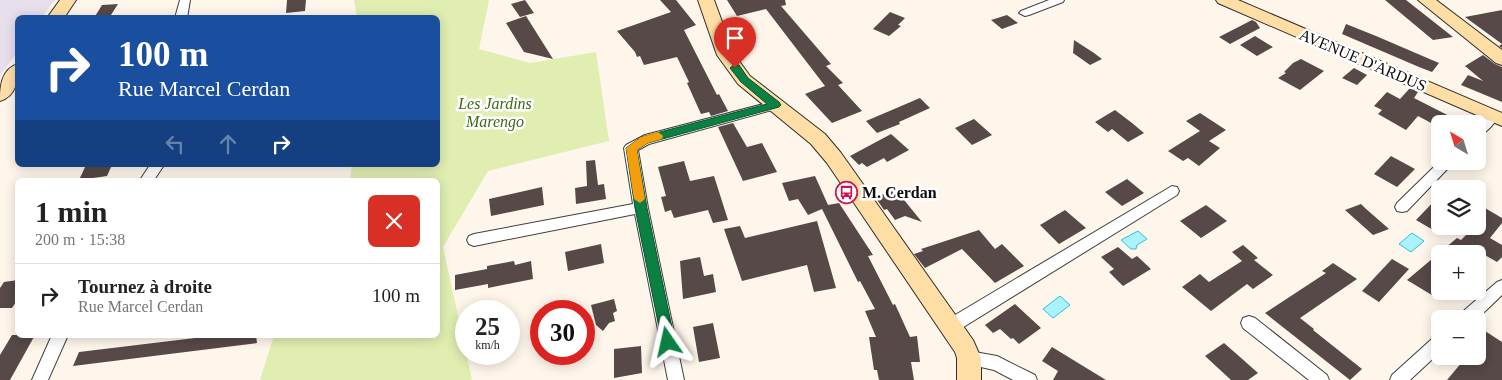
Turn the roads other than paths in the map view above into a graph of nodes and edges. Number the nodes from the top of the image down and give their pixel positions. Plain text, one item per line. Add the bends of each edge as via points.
1 (68, 0) edge
2 (185, 0) edge
3 (706, 0) edge
4 (1059, 0) edge
5 (1224, 0) edge
6 (1426, 0) edge
7 (1025, 13) dead end
8 (57, 15) edge
9 (182, 15) edge
10 (1502, 59) edge
11 (15, 74) edge
12 (0, 95) edge
13 (775, 105) junction
14 (1498, 118) edge
15 (1486, 126) edge
16 (157, 167) edge
17 (1439, 170) edge
18 (148, 178) edge
19 (1172, 191) dead end
20 (1402, 207) dead end
21 (641, 208) junction
22 (474, 240) dead end
23 (1502, 286) edge
24 (1476, 310) edge
25 (1250, 323) dead end
26 (951, 326) junction
27 (59, 338) edge
28 (1431, 350) edge
29 (969, 369) edge
30 (40, 380) edge
31 (676, 380) edge
32 (1029, 380) edge
33 (1321, 380) edge
34 (1398, 380) edge

1 - 8 street
2 - 9 street
3 - 13 street via 726,55 744,80
4 - 7 street
5 - 14 street, AVENUE D'ARDUS
6 - 10 street
11 - 12 street
13 - 21 street via 645,140 631,148
13 - 26 street via 818,139 834,158
14 - 15 street
16 - 18 street
17 - 20 street
19 - 26 street
21 - 22 street
21 - 31 street
23 - 24 street
25 - 33 street
26 - 29 street via 965,347
27 - 30 street
28 - 34 street
29 - 32 street via 997,363

